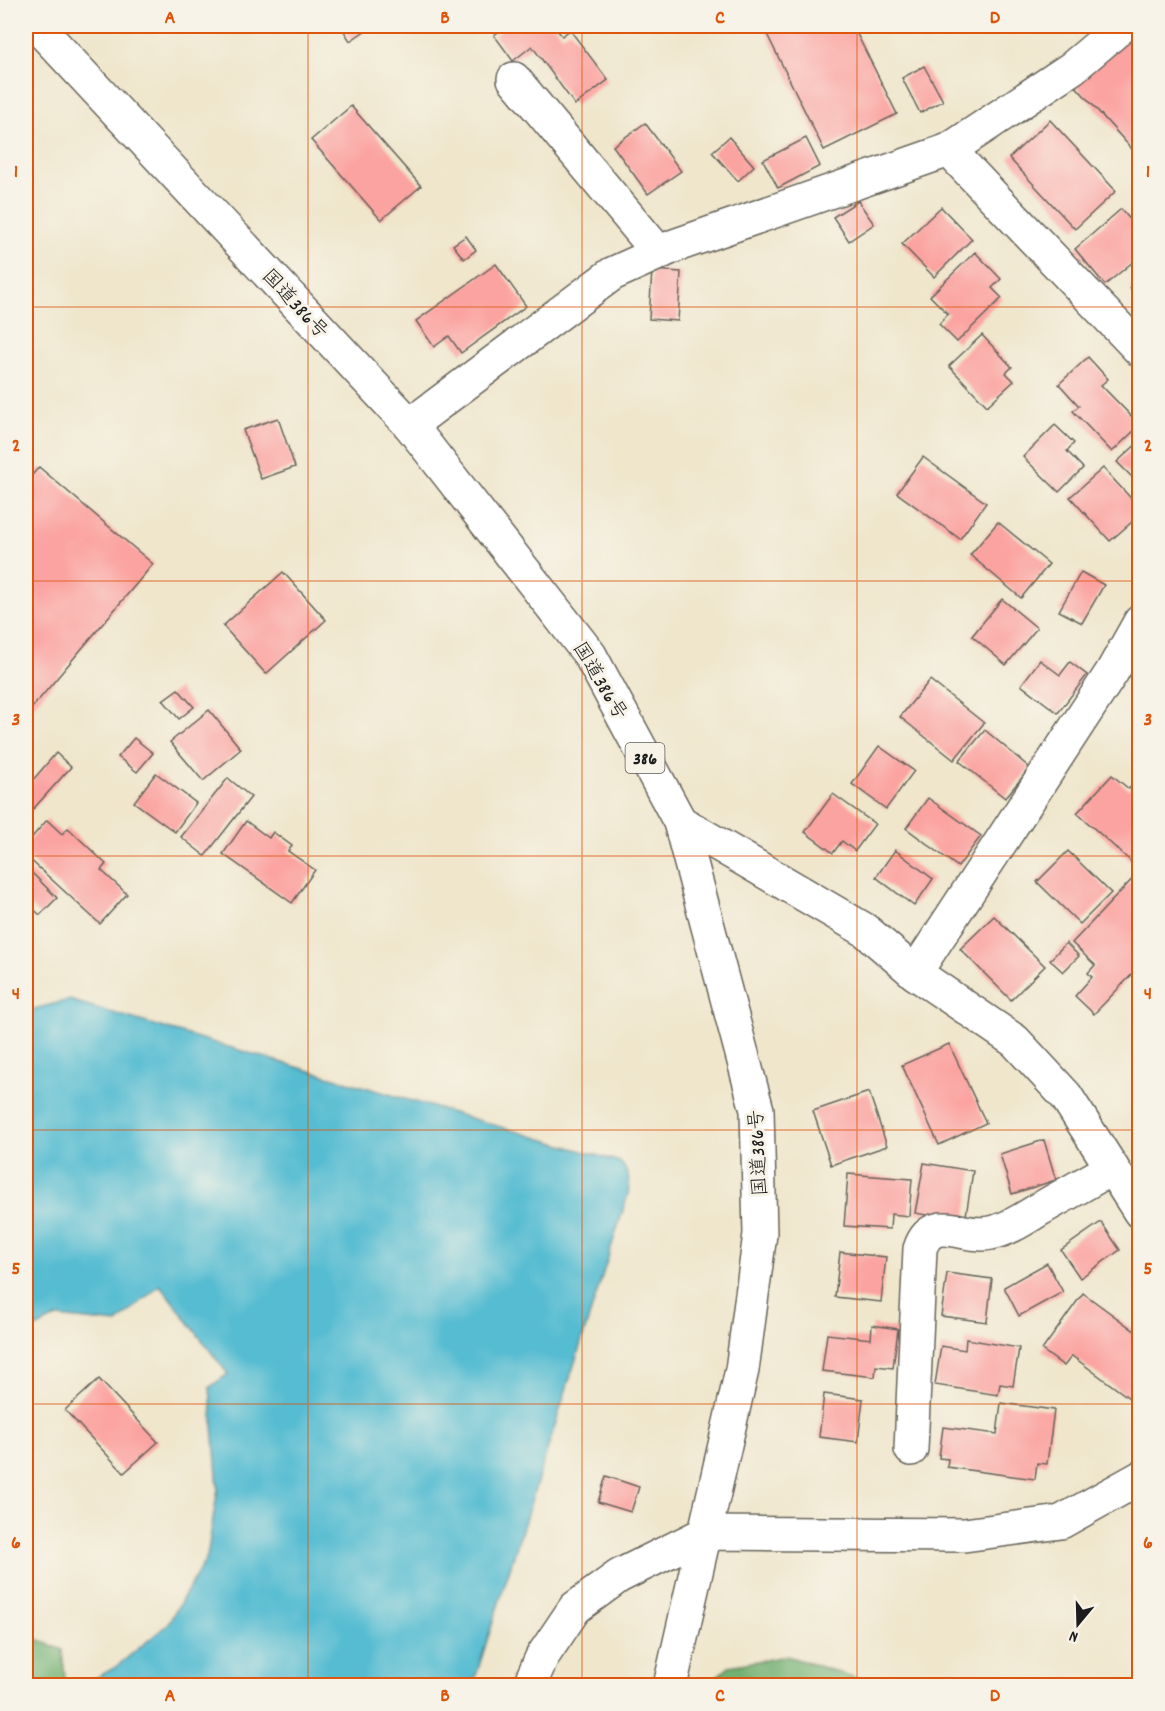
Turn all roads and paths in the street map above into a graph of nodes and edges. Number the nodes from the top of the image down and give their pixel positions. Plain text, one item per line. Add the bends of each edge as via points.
1 (37, 26) edge
2 (1122, 26) edge
3 (514, 79) dead end
4 (949, 150) junction
5 (659, 253) junction
6 (1140, 350) edge
7 (410, 425) junction
8 (1140, 622) edge
9 (680, 822) junction
10 (915, 973) junction
11 (1112, 1168) junction
12 (1140, 1212) edge
13 (911, 1449) dead end
14 (1140, 1478) edge
15 (706, 1533) junction
16 (529, 1686) edge
17 (670, 1686) edge

1 - 7 main road, 国道386号 / 386
2 - 4 main road via 1072,68
3 - 5 main road
4 - 5 main road
4 - 6 main road
5 - 7 main road via 612,274
7 - 9 main road, 国道386号 / 386 via 590,655
8 - 10 main road via 1112,672
9 - 10 main road via 865,930
9 - 15 main road, 国道386号 / 386 via 757,1110 760,1234 742,1370
10 - 11 main road via 1015,1041 1066,1096
11 - 12 main road
11 - 13 main road via 991,1233 941,1229 933,1230 922,1240
14 - 15 main road via 1061,1522 975,1533
15 - 16 main road via 619,1576 575,1608 542,1657
15 - 17 main road, 国道386号 / 386

